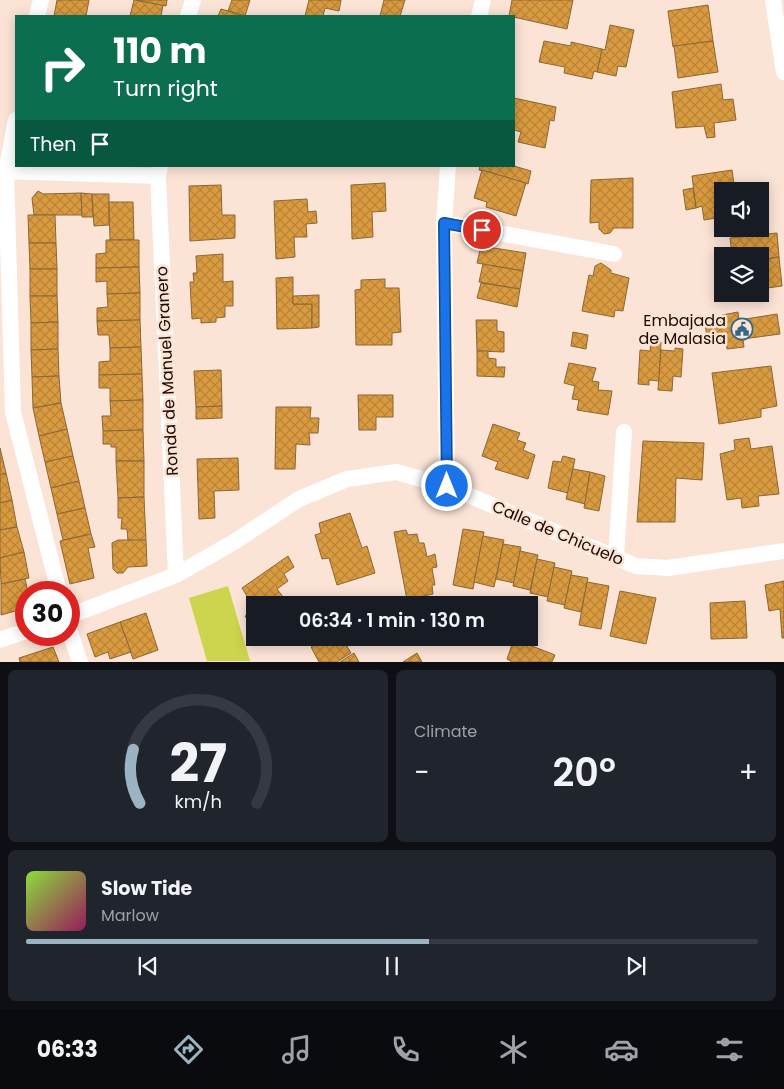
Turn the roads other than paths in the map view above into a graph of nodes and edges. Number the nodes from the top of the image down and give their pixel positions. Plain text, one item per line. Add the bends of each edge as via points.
1 (41, 0) edge
2 (194, 0) edge
3 (483, 0) edge
4 (773, 0) edge
5 (38, 15) edge
6 (188, 15) edge
7 (479, 15) edge
8 (784, 72) edge
9 (15, 124) edge
10 (448, 167) edge
11 (3, 171) edge
12 (159, 171) edge
13 (444, 223) junction
14 (614, 254) dead end
15 (7, 413) edge
16 (624, 432) dead end
17 (447, 486) junction
18 (784, 551) edge
19 (616, 557) junction
20 (176, 575) junction
21 (55, 581) edge
22 (80, 612) edge
23 (15, 635) edge
24 (0, 640) edge
25 (75, 646) edge
26 (80, 662) edge

1 - 5 street
2 - 6 street
3 - 7 street
4 - 8 street
9 - 11 street
10 - 13 street
11 - 12 street
11 - 15 street
12 - 20 street, Ronda de Manuel Granero
13 - 14 street
13 - 17 street
15 - 21 street
16 - 19 street
17 - 19 street, Calle de Chicuelo
17 - 20 street, Calle de Chicuelo via 396,472 347,479 299,499
18 - 19 street, Calle de Chicuelo via 668,568 636,566
20 - 22 street, Calle de Chicuelo
23 - 24 street
25 - 26 street

